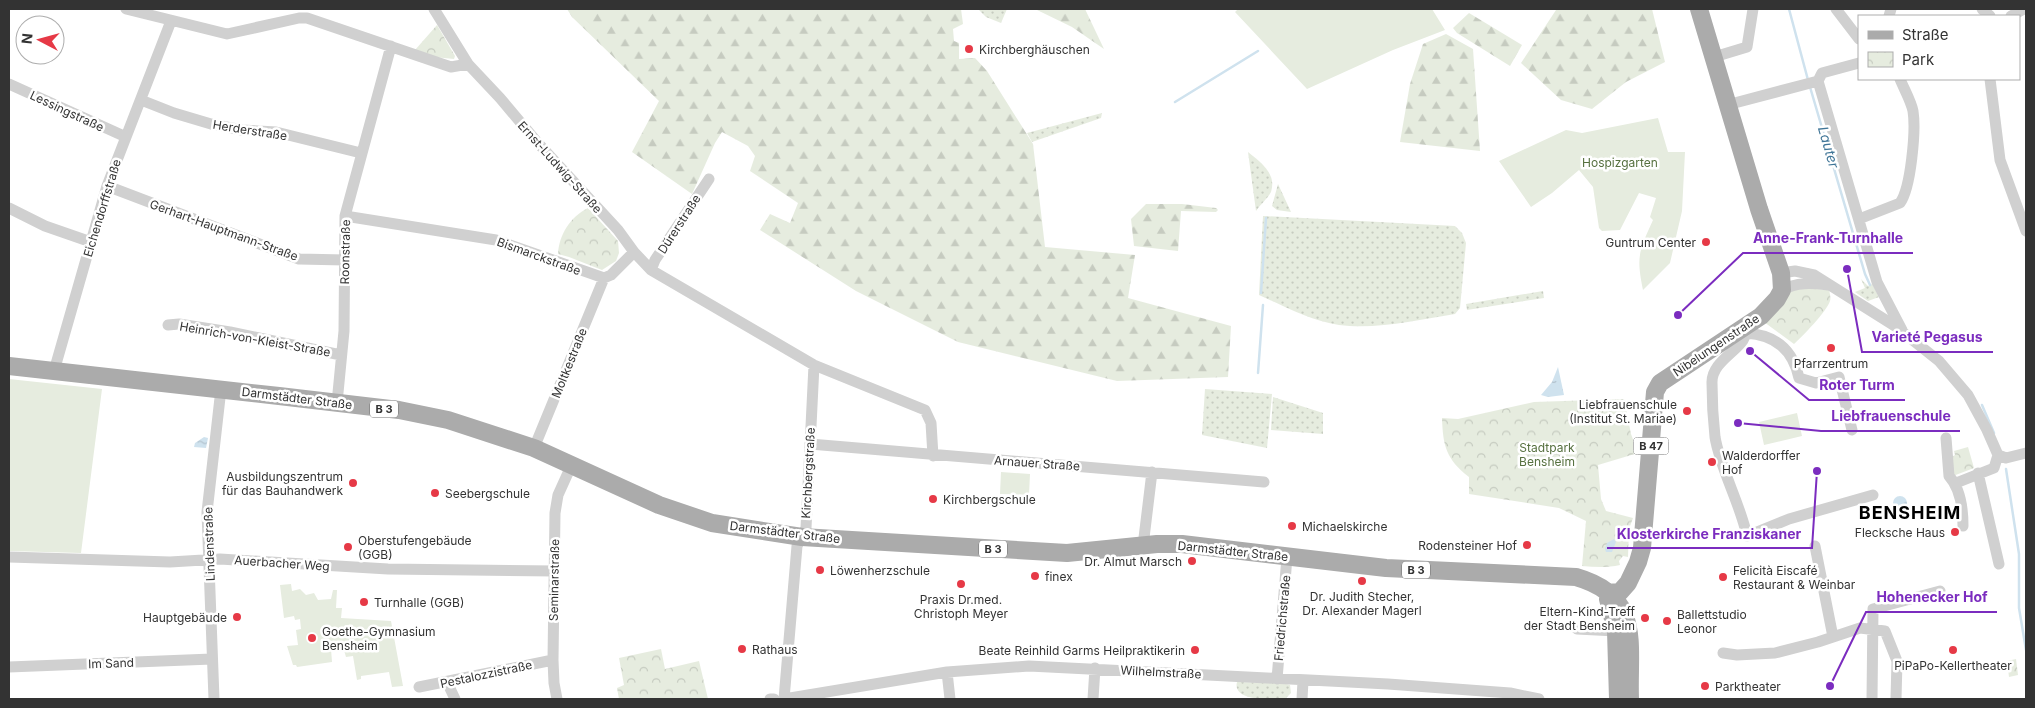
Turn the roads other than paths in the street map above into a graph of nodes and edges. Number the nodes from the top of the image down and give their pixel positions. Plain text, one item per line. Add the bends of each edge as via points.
1 (126, 9) edge
2 (434, 9) edge
3 (1699, 9) edge
4 (1753, 9) edge
5 (1836, 9) edge
6 (2024, 9) edge
7 (2013, 15) edge
8 (171, 21) junction
9 (1858, 39) edge
10 (391, 46) junction
11 (1714, 57) junction
12 (1858, 63) edge
13 (468, 64) junction
14 (1900, 80) edge
15 (1990, 80) edge
16 (1812, 83) junction
17 (9, 84) edge
18 (141, 100) junction
19 (1727, 104) junction
20 (126, 137) junction
21 (361, 153) junction
22 (709, 178) dead end
23 (107, 186) junction
24 (9, 208) edge
25 (345, 216) junction
26 (1859, 219) junction
27 (2026, 230) edge
28 (91, 242) junction
29 (634, 252) junction
30 (345, 260) junction
31 (651, 270) junction
32 (1781, 273) junction
33 (604, 278) junction
34 (1830, 285) junction
35 (1782, 290) junction
36 (168, 325) dead end
37 (1745, 330) junction
38 (1902, 331) junction
39 (341, 355) junction
40 (814, 365) junction
41 (9, 366) edge
42 (54, 371) junction
43 (221, 389) junction
44 (337, 403) junction
45 (1852, 430) dead end
46 (1946, 438) dead end
47 (810, 444) junction
48 (534, 448) junction
49 (1998, 455) junction
50 (2021, 455) edge
51 (933, 456) junction
52 (572, 464) junction
53 (1152, 472) junction
54 (1978, 473) junction
55 (1264, 482) dead end
56 (1956, 483) junction
57 (1873, 495) dead end
58 (1964, 526) dead end
59 (802, 536) junction
60 (1143, 546) junction
61 (1815, 546) dead end
62 (1287, 557) junction
63 (9, 558) edge
64 (209, 560) junction
65 (1999, 564) dead end
66 (555, 571) junction
67 (1633, 572) junction
68 (1940, 591) dead end
69 (1607, 593) junction
70 (1622, 627) junction
71 (1578, 629) dead end
72 (1873, 630) junction
73 (1833, 637) junction
74 (1723, 653) dead end
75 (212, 659) junction
76 (553, 660) junction
77 (9, 667) edge
78 (1095, 668) junction
79 (947, 672) junction
80 (1277, 679) junction
81 (1303, 681) junction
82 (447, 682) junction
83 (419, 687) dead end
84 (214, 699) edge
85 (455, 699) edge
86 (557, 699) edge
87 (770, 699) edge
88 (774, 699) edge
89 (784, 699) edge
90 (950, 699) edge
91 (1093, 699) edge
92 (1302, 699) edge
93 (1539, 699) edge
94 (1618, 699) edge
95 (1630, 699) edge
96 (1872, 699) edge
97 (1896, 699) edge

1 - 8 street
2 - 13 street, Ernst-Ludwig-Straße
3 - 11 main road
4 - 11 street via 1747,47
5 - 9 street
6 - 7 street
8 - 10 street via 226,34 307,18
8 - 18 street, Eichendorffstraße
10 - 13 street via 451,67
10 - 21 street, Roonstraße
11 - 19 main road
12 - 16 street via 1822,73
13 - 29 street, Ernst-Ludwig-Straße via 618,230
14 - 26 street via 1913,113 1912,163 1904,194 1900,203
15 - 27 street via 2003,170
16 - 19 street
16 - 26 street
17 - 20 street, Lessingstraße
18 - 20 street, Eichendorffstraße
18 - 21 street, Herderstraße via 211,124 276,132
19 - 32 main road
20 - 23 street, Eichendorffstraße
21 - 25 street, Roonstraße
22 - 31 street, Dürerstraße
23 - 28 street, Eichendorffstraße
23 - 30 street, Gerhart-Hauptmann-Straße via 300,259
24 - 28 street via 45,226
25 - 30 street, Roonstraße
25 - 33 street, Bismarckstraße via 496,240
26 - 38 street via 1878,282
28 - 42 street, Eichendorffstraße
29 - 31 street, Ernst-Ludwig-Straße
29 - 33 street
30 - 39 street, Roonstraße
31 - 40 street, Ernst-Ludwig-Straße
32 - 34 street via 1795,270 1814,275
32 - 35 main road
33 - 48 street, Moltkestraße
34 - 35 street via 1805,283
34 - 38 street
35 - 37 main road, Nibelungenstraße / B 47
36 - 39 street, Heinrich-von-Kleist-Straße via 230,332
37 - 45 street via 1786,348 1796,363 1799,378 1816,383 1839,377
37 - 57 street via 1741,343 1716,367 1712,384 1715,438 1747,536 1789,519
37 - 67 main road, Nibelungenstraße / B 47 via 1676,371 1660,383 1655,392 1643,540
38 - 49 street via 1958,381
39 - 44 street, Roonstraße
40 - 47 street, Kirchbergstraße
40 - 51 street, Ernst-Ludwig-Straße via 925,410 931,423
41 - 42 main road, Darmstädter Straße / B 3
42 - 43 main road, Darmstädter Straße / B 3
43 - 44 main road, Darmstädter Straße / B 3
43 - 64 street, Lindenstraße via 207,512
44 - 48 main road, Darmstädter Straße / B 3 via 448,420
46 - 56 street via 1949,476
47 - 51 street, Arnauer Straße
47 - 59 street, Kirchbergstraße via 806,528
48 - 52 main road, Darmstädter Straße / B 3
49 - 50 street via 2006,458
49 - 54 street via 1994,468
51 - 53 street, Arnauer Straße
52 - 59 main road, Darmstädter Straße / B 3 via 659,505 712,523
52 - 66 street, Seminarstraße via 556,504
53 - 55 street, Arnauer Straße
53 - 60 street
54 - 56 street
54 - 65 street
56 - 58 street
59 - 60 main road, Darmstädter Straße / B 3 via 1067,552
59 - 89 street, Kirchbergstraße via 797,546
60 - 62 main road, Darmstädter Straße / B 3 via 1182,544
61 - 73 street
62 - 69 main road, Darmstädter Straße / B 3 via 1386,568 1576,577
62 - 80 street, Friedrichstraße
63 - 64 street, Auerbacher Weg
64 - 66 street, Auerbacher Weg via 388,569
64 - 75 street, Lindenstraße
66 - 76 street, Seminarstraße
67 - 69 main road
67 - 70 main road, B 47
68 - 72 street via 1872,608
69 - 70 main road, B 3 via 1618,601
70 - 71 street
70 - 94 main road, B 3
70 - 95 main road, B 3
72 - 73 street via 1860,628
72 - 96 street
72 - 97 street via 1885,631 1897,661
73 - 74 street via 1775,653
75 - 77 street, Im Sand
75 - 84 street, Lindenstraße
76 - 82 street, Pestalozzistraße
76 - 86 street, Seminarstraße
78 - 79 street, Wilhelmstraße via 1029,666
78 - 80 street, Wilhelmstraße
78 - 91 street
79 - 89 street, Wilhelmstraße
79 - 90 street
80 - 81 street, Wilhelmstraße
81 - 92 street
81 - 93 street, Wilhelmstraße via 1510,693
82 - 83 street, Pestalozzistraße
82 - 85 street
87 - 88 street

